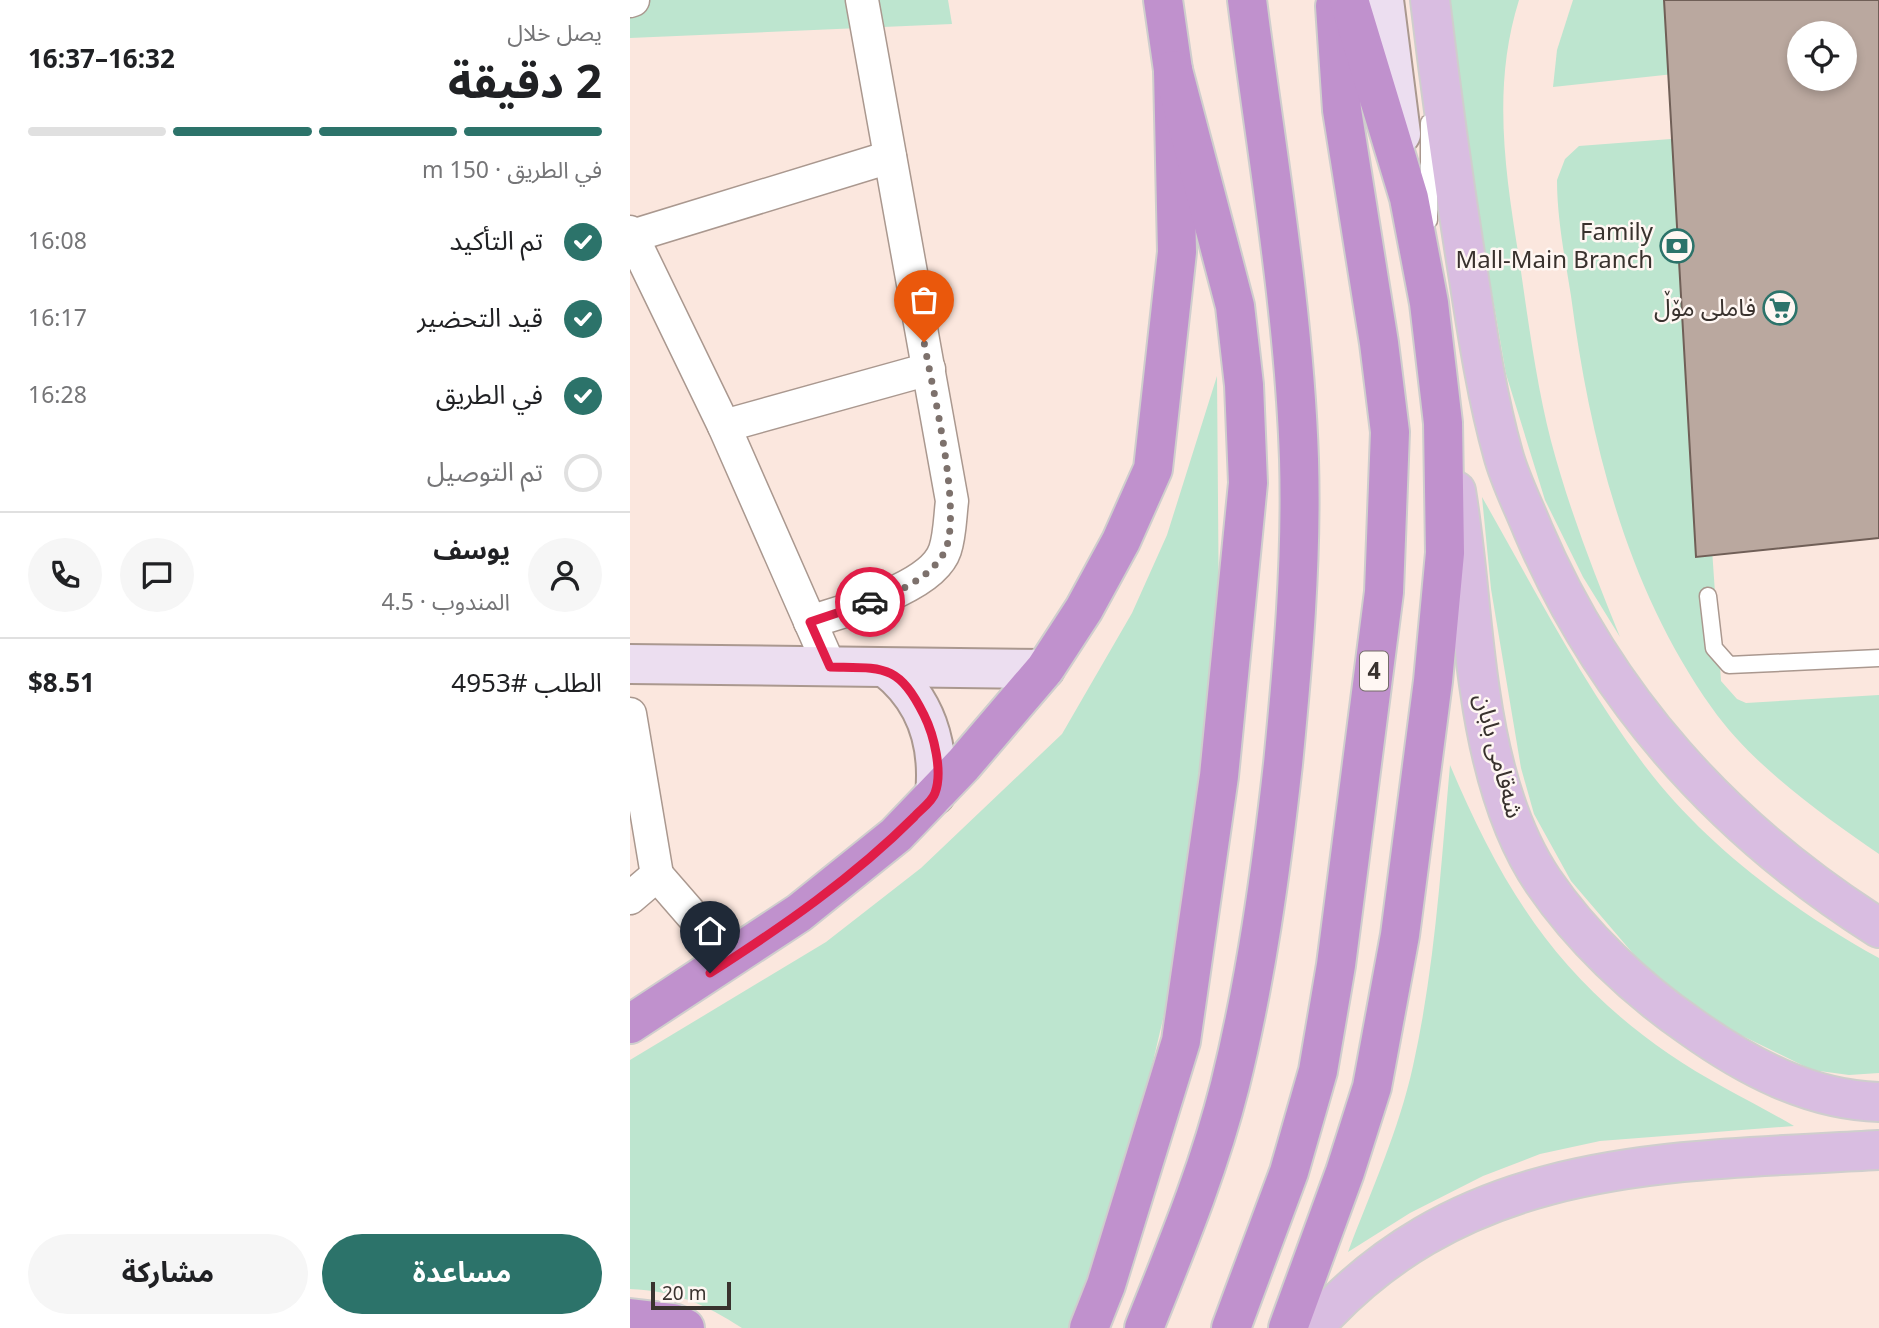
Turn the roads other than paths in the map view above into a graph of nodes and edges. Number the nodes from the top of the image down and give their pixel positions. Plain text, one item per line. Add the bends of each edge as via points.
1 (862, 0) edge
2 (1163, 0) edge
3 (1247, 0) edge
4 (1334, 0) edge
5 (1349, 0) edge
6 (1384, 0) edge
7 (1429, 0) edge
8 (1173, 70) junction
9 (890, 156) junction
10 (1409, 198) junction
11 (631, 234) edge
12 (1429, 303) junction
13 (929, 369) junction
14 (1443, 423) junction
15 (724, 426) junction
16 (1708, 596) dead end
17 (810, 622) junction
18 (1879, 658) edge
19 (630, 664) edge
20 (830, 667) junction
21 (886, 668) junction
22 (1045, 669) junction
23 (630, 713) edge
24 (935, 795) junction
25 (657, 875) junction
26 (630, 898) edge
27 (1879, 928) edge
28 (730, 960) junction
29 (630, 1024) edge
30 (1879, 1102) edge
31 (1879, 1150) edge
32 (630, 1318) edge
33 (685, 1328) edge
34 (1089, 1328) edge
35 (1144, 1328) edge
36 (1231, 1328) edge
37 (1288, 1328) edge
38 (1313, 1328) edge

1 - 9 street
2 - 8 highway
3 - 35 highway via 1288,325 1299,457 1299,563 1290,698 1273,852 1230,1085 1198,1194
4 - 36 highway, 4 via 1342,110 1390,432 1384,592 1318,1071 1289,1172
5 - 10 highway
6 - 10 street
7 - 12 lane
7 - 27 main road via 1480,350 1503,455 1560,588 1605,666 1679,763 1763,845
8 - 22 highway via 1177,252 1153,469 1115,552
8 - 34 highway via 1235,306 1248,482 1221,764 1181,1041 1107,1285
9 - 11 street
9 - 13 street
10 - 12 highway
11 - 15 street
12 - 14 highway
13 - 15 street
13 - 17 street via 952,501 944,552 922,576 896,593
14 - 30 main road, شەقامی بابان via 1462,530 1483,705 1500,782 1518,832 1543,880 1621,969 1670,1013 1721,1048 1805,1088
14 - 37 highway via 1445,553 1400,935 1372,1087
15 - 17 street
16 - 18 lane via 1714,648 1729,665
17 - 20 street
19 - 20 street
20 - 21 street
21 - 22 street
21 - 24 street via 901,680 926,718 936,756
22 - 24 highway
23 - 25 street
24 - 28 highway via 896,835 810,905
25 - 26 street
25 - 28 street
28 - 29 highway
31 - 38 main road via 1687,1160 1592,1173 1521,1190 1421,1237 1377,1266
32 - 33 highway

